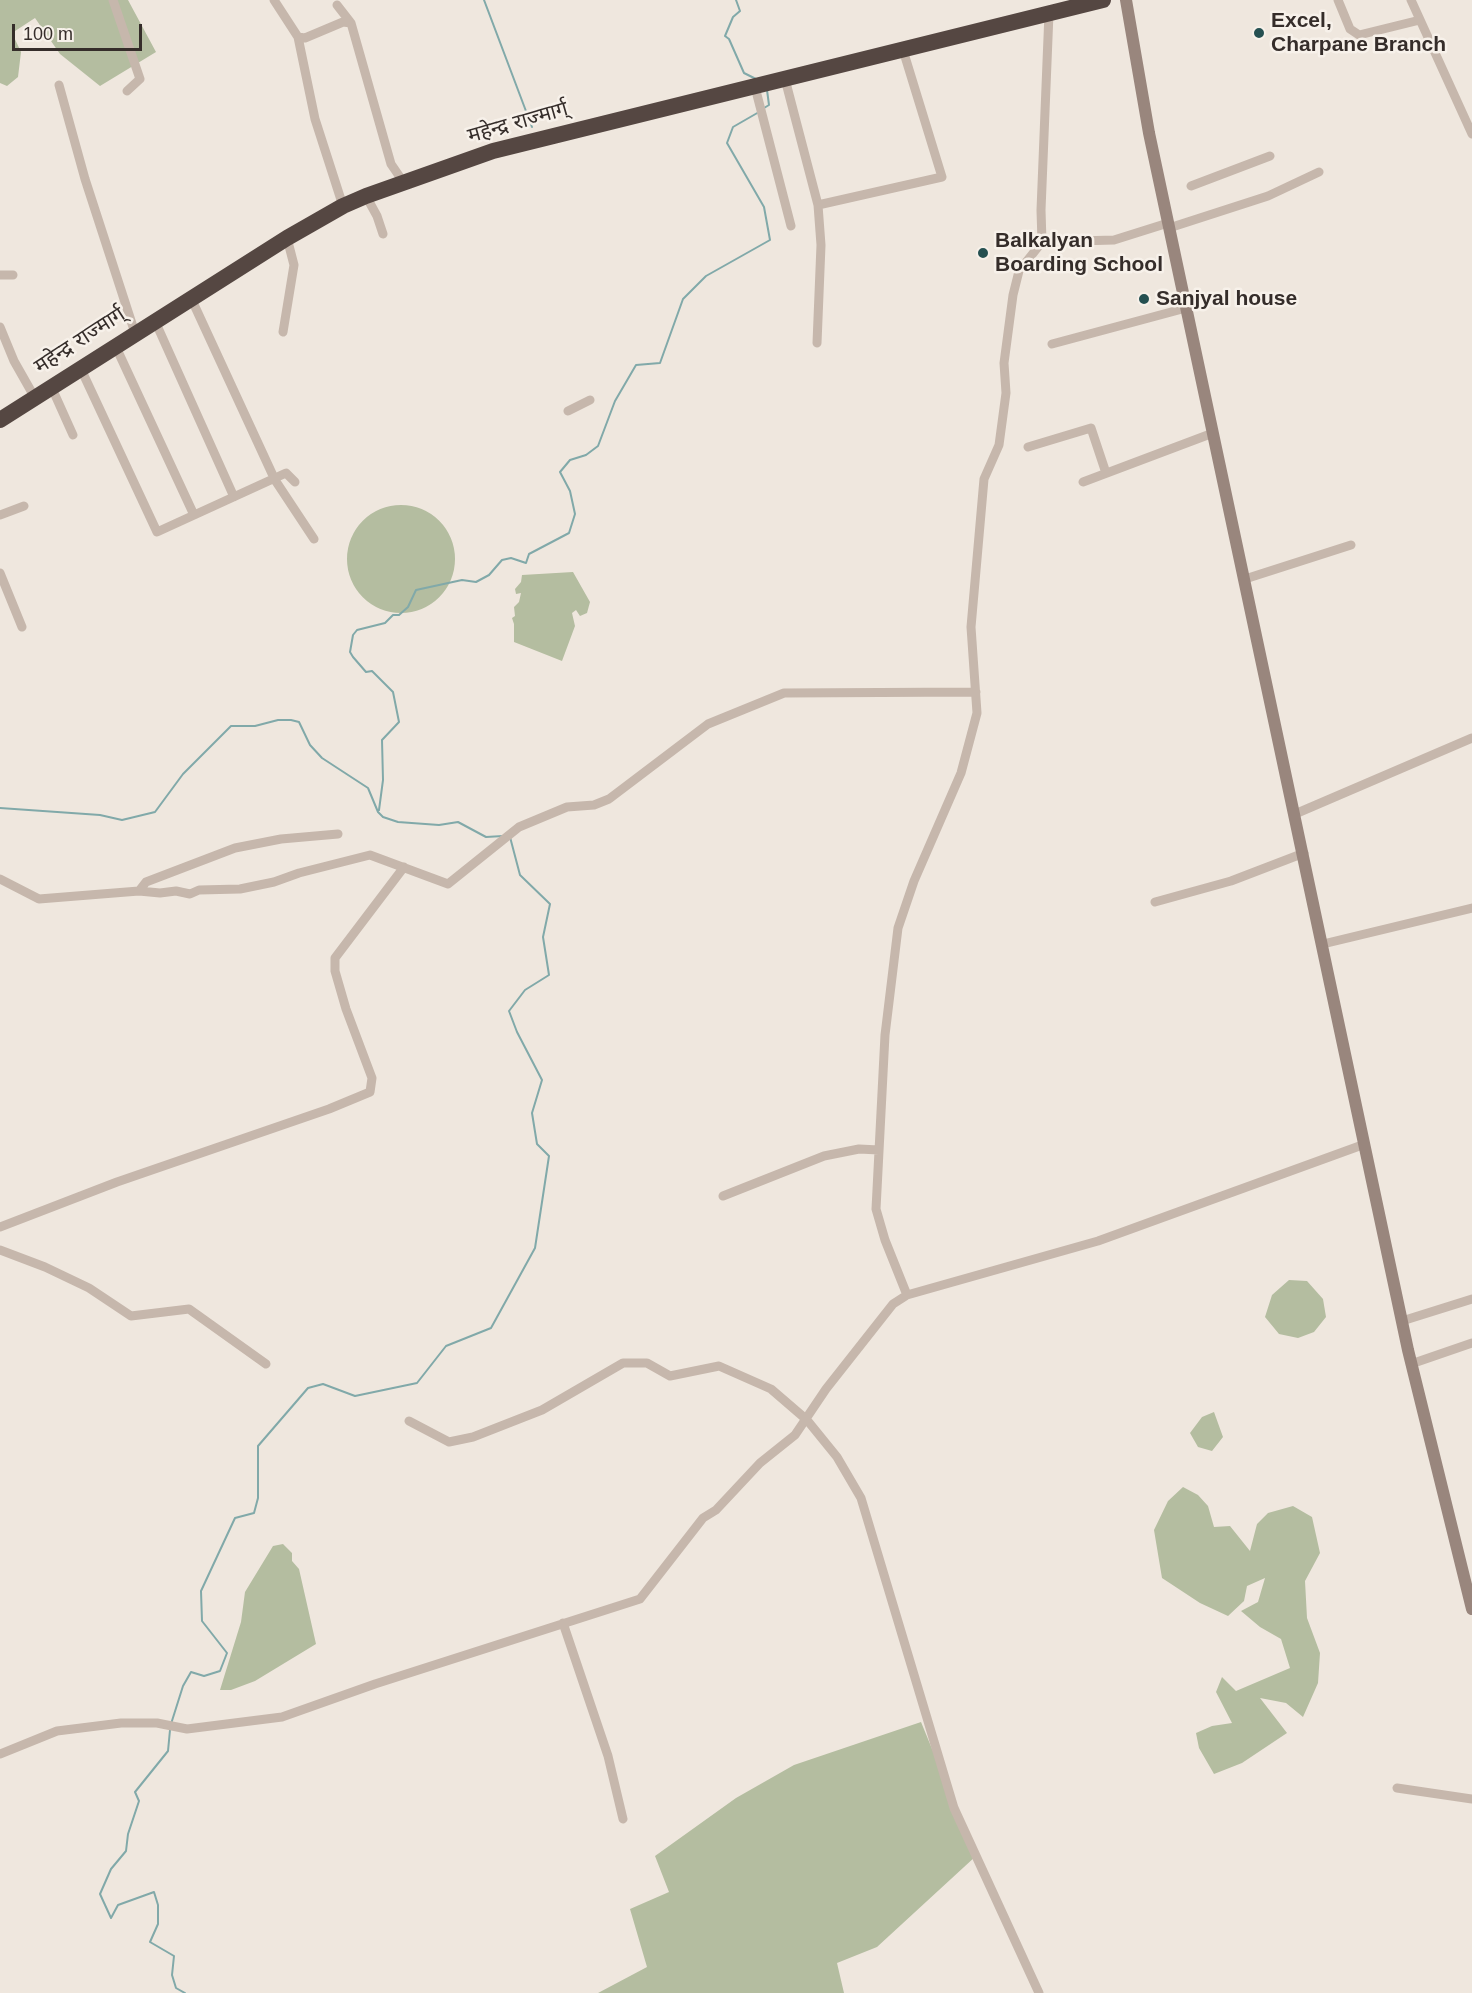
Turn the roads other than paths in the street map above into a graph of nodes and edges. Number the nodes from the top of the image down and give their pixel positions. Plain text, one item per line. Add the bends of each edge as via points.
1 (113, 0) edge
2 (274, 0) edge
3 (1103, 0) edge
4 (1126, 0) edge
5 (1338, 0) edge
6 (1411, 0) edge
7 (337, 5) dead end
8 (1049, 13) junction
9 (1420, 20) junction
10 (351, 23) junction
11 (298, 37) junction
12 (903, 50) junction
13 (785, 79) junction
14 (59, 85) dead end
15 (755, 87) junction
16 (127, 91) dead end
17 (1472, 134) edge
18 (1270, 156) dead end
19 (1319, 172) dead end
20 (404, 183) junction
21 (1191, 186) dead end
22 (366, 196) junction
23 (343, 206) junction
24 (818, 206) junction
25 (791, 226) dead end
26 (1168, 226) junction
27 (383, 234) dead end
28 (287, 238) junction
29 (1042, 242) junction
30 (0, 275) edge
31 (13, 275) dead end
32 (191, 298) junction
33 (1186, 308) junction
34 (155, 321) junction
35 (0, 327) edge
36 (283, 332) dead end
37 (135, 333) junction
38 (817, 344) dead end
39 (1052, 344) dead end
40 (115, 345) junction
41 (80, 367) junction
42 (51, 386) junction
43 (35, 398) junction
44 (590, 400) dead end
45 (568, 411) dead end
46 (0, 420) edge
47 (1213, 433) junction
48 (73, 435) dead end
49 (1028, 447) dead end
50 (1106, 473) junction
51 (275, 480) junction
52 (296, 482) dead end
53 (1083, 482) dead end
54 (234, 497) junction
55 (24, 506) dead end
56 (0, 515) edge
57 (194, 515) junction
58 (314, 539) dead end
59 (1351, 545) dead end
60 (0, 573) edge
61 (1245, 579) junction
62 (22, 627) dead end
63 (976, 692) junction
64 (1472, 738) edge
65 (1295, 814) junction
66 (338, 834) dead end
67 (1304, 853) junction
68 (404, 867) junction
69 (0, 879) edge
70 (139, 891) junction
71 (1155, 902) dead end
72 (1472, 908) edge
73 (1323, 944) junction
74 (1365, 1144) junction
75 (879, 1150) junction
76 (723, 1196) dead end
77 (0, 1227) edge
78 (0, 1250) edge
79 (907, 1295) junction
80 (1472, 1299) edge
81 (1402, 1321) junction
82 (1472, 1343) edge
83 (266, 1364) dead end
84 (1411, 1364) junction
85 (807, 1420) junction
86 (409, 1421) dead end
87 (1472, 1609) edge
88 (563, 1623) junction
89 (0, 1754) edge
90 (1397, 1788) dead end
91 (1472, 1799) edge
92 (623, 1819) dead end
93 (1039, 1993) edge

1 - 16 street via 140,79
2 - 11 street
3 - 8 highway, महेन्द्र राज्मार्ग्
4 - 26 street
5 - 9 street via 1350,29 1359,35
6 - 9 street
7 - 10 street
8 - 12 highway, महेन्द्र राज्मार्ग्
8 - 29 street
9 - 17 street
10 - 11 street via 343,22 305,38
10 - 20 street via 392,164
11 - 23 street via 315,119
12 - 13 highway, महेन्द्र राज्मार्ग्
12 - 24 street via 942,177
13 - 15 highway, महेन्द्र राज्मार्ग्
13 - 24 street
14 - 37 street
15 - 20 highway, महेन्द्र राज्मार्ग् via 493,151
15 - 25 street
18 - 21 street
19 - 26 street via 1268,196
20 - 22 highway, महेन्द्र राज्मार्ग्
22 - 23 highway, महेन्द्र राज्मार्ग्
22 - 27 street
23 - 28 highway, महेन्द्र राज्मार्ग्
24 - 38 street via 821,245
26 - 29 street via 1114,240
26 - 33 street
28 - 32 highway, महेन्द्र राज्मार्ग्
28 - 36 street via 294,265
29 - 63 street via 1019,271 1013,295 999,445 984,479 971,627
30 - 31 street
32 - 34 highway, महेन्द्र राज्मार्ग्
32 - 51 street
33 - 39 street
33 - 47 street
34 - 37 highway, महेन्द्र राज्मार्ग्
34 - 54 street
35 - 43 street
37 - 40 highway, महेन्द्र राज्मार्ग्
40 - 41 highway, महेन्द्र राज्मार्ग्
40 - 57 street
41 - 42 highway, महेन्द्र राज्मार्ग्
41 - 57 street via 157,532
42 - 43 highway, महेन्द्र राज्मार्ग्
42 - 48 street
43 - 46 highway, महेन्द्र राज्मार्ग्
44 - 45 street
47 - 50 street
47 - 61 street
49 - 50 street via 1091,428
50 - 53 street
51 - 52 street via 286,473
51 - 54 street
51 - 58 street
54 - 57 street
55 - 56 street
59 - 61 street
60 - 62 street
61 - 65 street
63 - 68 street via 784,693 708,724 609,799 594,805 567,807 519,827 448,885
63 - 75 street via 977,713 961,774 898,928 885,1035
64 - 65 street
65 - 67 street
66 - 70 street via 235,848 146,882
67 - 71 street via 1231,881
67 - 73 street
68 - 70 street via 370,855 240,889 199,890 190,894
68 - 77 street via 335,958 346,1009 372,1078 370,1092
69 - 70 street via 39,899
72 - 73 street
73 - 74 street
74 - 79 street via 1098,1241
74 - 81 street
75 - 76 street via 859,1149 824,1156
75 - 79 street via 876,1209
78 - 83 street via 89,1288 130,1316 189,1309
79 - 85 street via 894,1304 826,1389
80 - 81 street
81 - 84 street
82 - 84 street
84 - 87 street
85 - 86 street via 771,1389 719,1366 670,1376 647,1363 623,1363 542,1410 473,1437 449,1442
85 - 88 street via 716,1510 703,1518 640,1599
85 - 93 street via 837,1457 861,1498 954,1808
88 - 89 street via 282,1717 187,1729 157,1723 121,1723 57,1731
88 - 92 street via 608,1756
90 - 91 street

